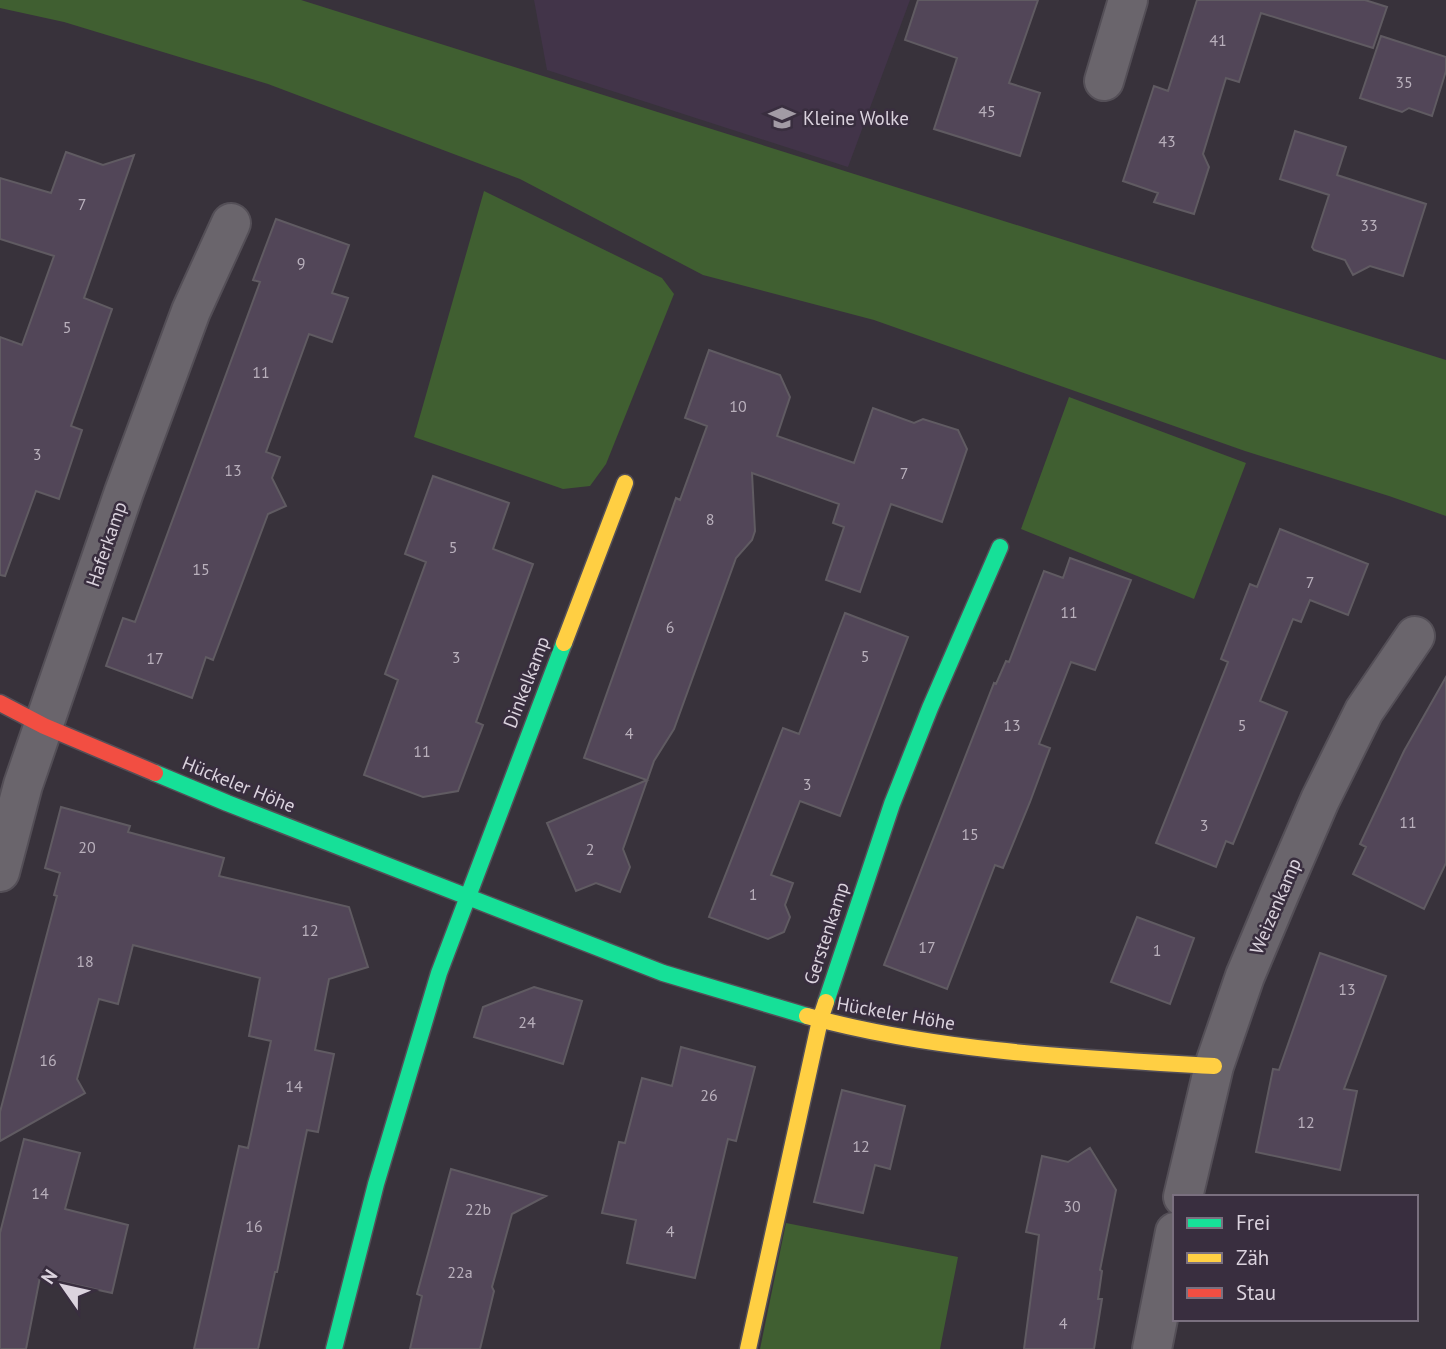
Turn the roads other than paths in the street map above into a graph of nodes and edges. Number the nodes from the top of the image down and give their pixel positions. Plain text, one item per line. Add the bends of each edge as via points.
1 (1128, 0) edge
2 (1104, 81) dead end
3 (231, 223) dead end
4 (625, 483) dead end
5 (1000, 547) dead end
6 (1415, 636) dead end
7 (0, 702) edge
8 (44, 726) junction
9 (0, 872) edge
10 (466, 897) junction
11 (820, 1020) junction
12 (1214, 1066) junction
13 (1183, 1195) edge
14 (1173, 1242) edge
15 (334, 1349) edge
16 (748, 1349) edge
17 (1152, 1349) edge

1 - 2 street
3 - 8 street, Haferkamp via 156,401
4 - 10 street, Dinkelkamp
5 - 11 street, Gerstenkamp via 892,804
6 - 12 street, Weizenkamp via 1364,711 1320,800 1245,976
7 - 8 street, Hückeler Höhe
8 - 9 street, Haferkamp
8 - 10 street, Hückeler Höhe
10 - 11 street, Hückeler Höhe via 663,973
10 - 15 street via 376,1184
11 - 12 street, Hückeler Höhe via 996,1050
11 - 16 street, Gerstenkamp
12 - 13 street, Weizenkamp
14 - 17 street

